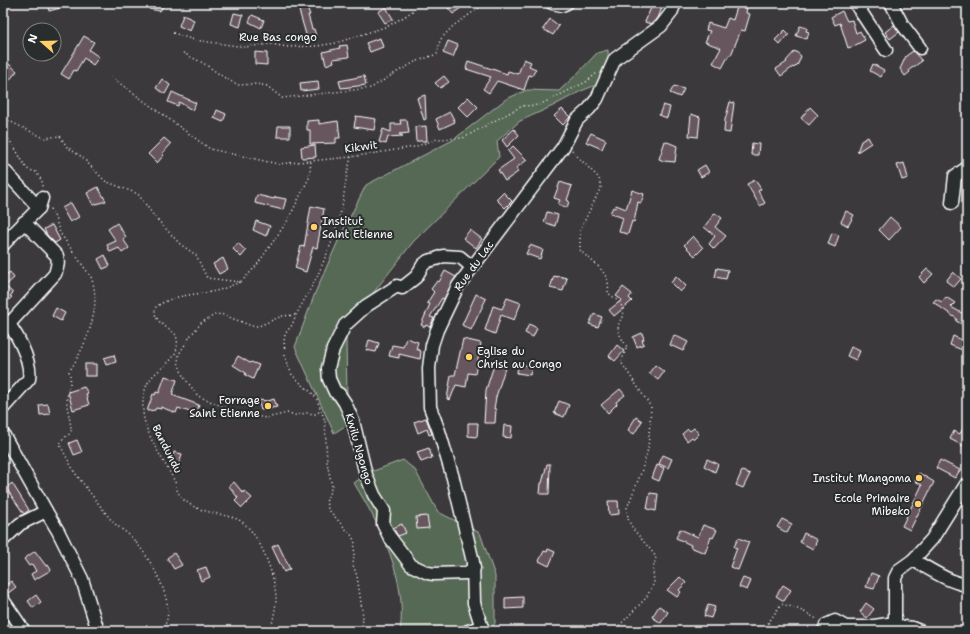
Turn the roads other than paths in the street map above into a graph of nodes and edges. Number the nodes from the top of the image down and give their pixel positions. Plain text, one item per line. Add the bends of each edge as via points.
1 (552, 3) edge
2 (567, 3) edge
3 (675, 3) edge
4 (855, 3) edge
5 (891, 3) edge
6 (920, 48) dead end
7 (886, 50) dead end
8 (967, 168) edge
9 (3, 169) edge
10 (952, 203) dead end
11 (24, 222) junction
12 (3, 244) edge
13 (472, 267) junction
14 (6, 321) edge
15 (3, 408) edge
16 (3, 434) edge
17 (967, 483) edge
18 (46, 511) junction
19 (3, 540) edge
20 (913, 560) junction
21 (474, 568) junction
22 (967, 585) edge
23 (3, 600) edge
24 (825, 628) edge
25 (895, 628) edge
26 (483, 629) edge
27 (24, 631) edge
28 (98, 631) edge
29 (468, 631) edge
30 (920, 631) edge

1 - 2 street via 562,6
3 - 13 street, Rue du Lac via 661,26 615,59 598,99 577,120 566,142
4 - 7 street
5 - 6 street via 902,24
8 - 10 street via 955,176
9 - 11 street via 40,203
11 - 12 street
11 - 14 street via 57,256 58,266 55,274
13 - 21 street, Rue du Lac via 458,286 437,330 430,356 429,394 430,407 453,478
13 - 21 street, Kwilu Ngongo via 460,257 443,256 428,260 408,284 402,288 397,286 366,306 345,325 333,349 328,368 329,379 335,392 345,403 353,421 366,475 384,511 383,524 388,536 411,565 428,573 467,573
14 - 15 street via 26,355 30,368 29,379
16 - 18 street
17 - 20 street via 937,532
18 - 19 street via 20,524
18 - 28 street via 82,579
20 - 22 street via 947,579
20 - 25 street via 899,570 895,578
21 - 26 street, Rue du Lac via 474,603
23 - 27 street
24 - 25 street via 835,621 846,627
25 - 30 street via 912,628
26 - 29 street

